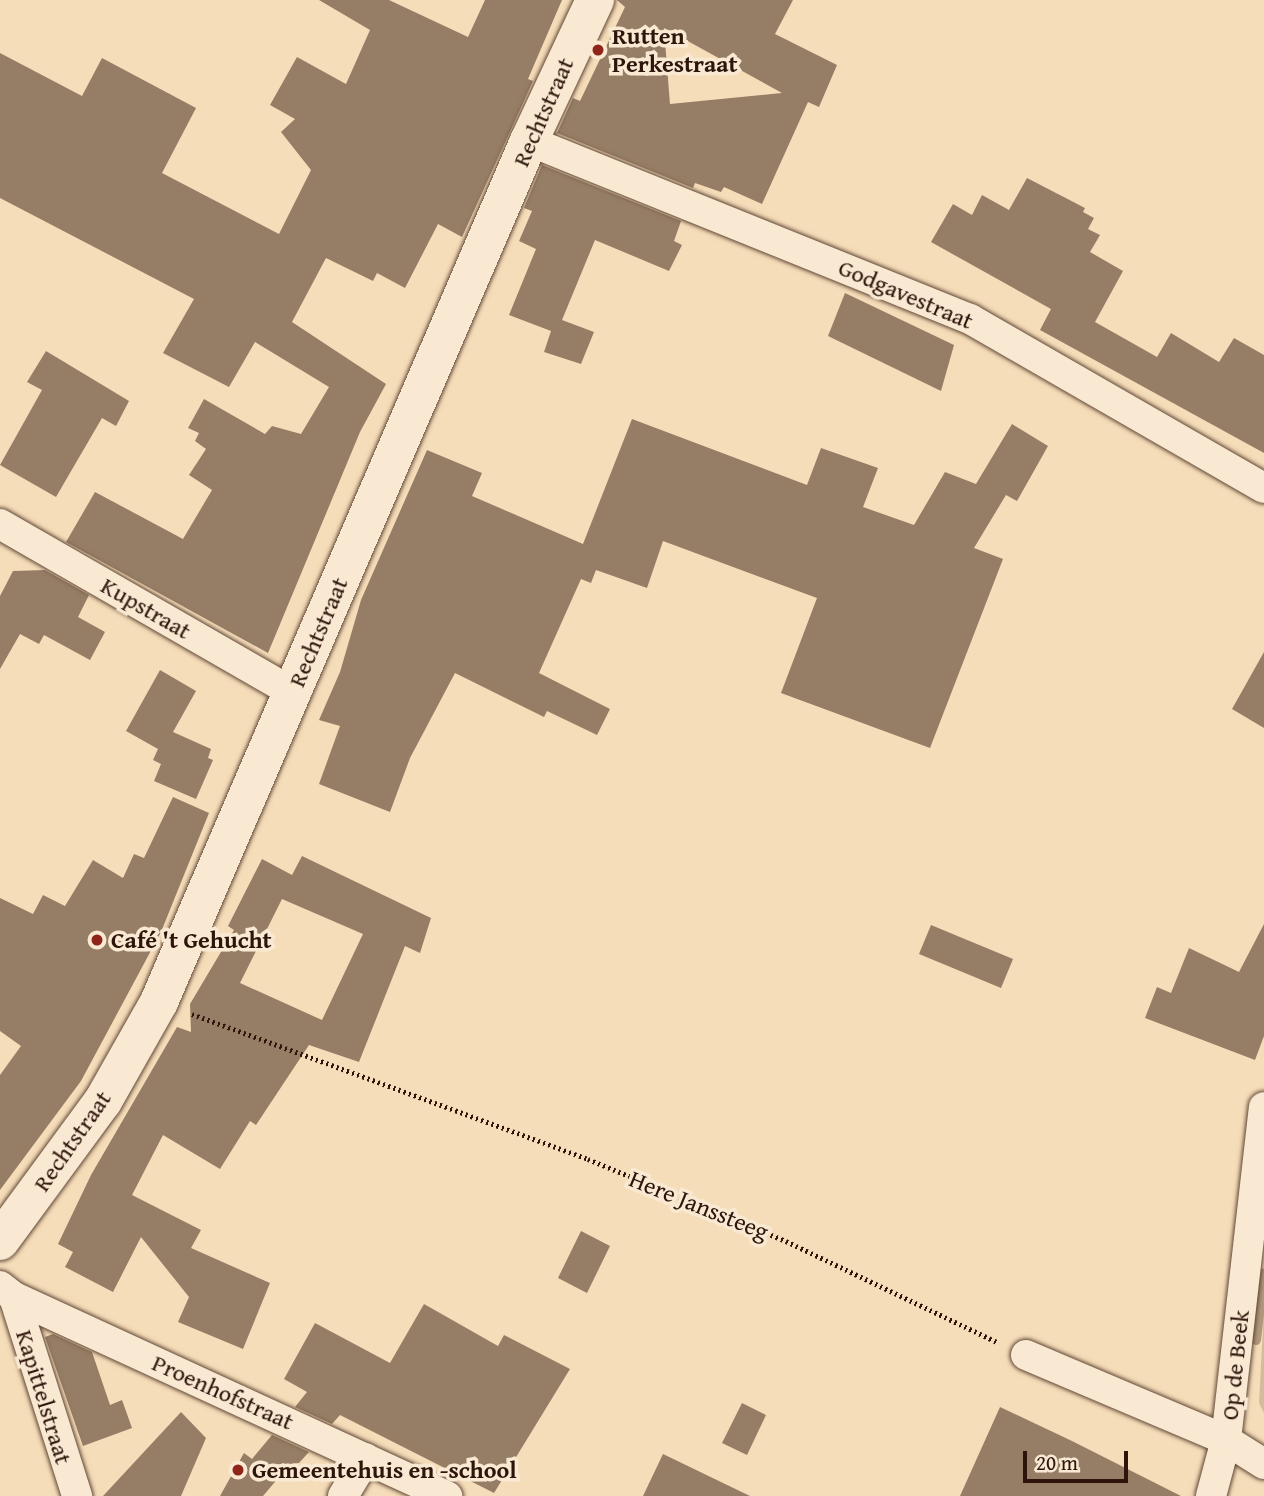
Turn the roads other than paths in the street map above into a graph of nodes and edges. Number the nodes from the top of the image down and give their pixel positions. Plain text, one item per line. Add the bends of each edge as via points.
1 (595, 0) edge
2 (529, 141) junction
3 (1264, 488) edge
4 (0, 524) edge
5 (292, 692) junction
6 (1264, 1107) edge
7 (0, 1241) edge
8 (7, 1292) edge
9 (1026, 1355) road end
10 (1226, 1440) junction
11 (366, 1458) junction
12 (1264, 1464) edge
13 (77, 1496) edge
14 (343, 1496) edge
15 (447, 1496) edge
16 (1211, 1496) edge

1 - 2 street, Rechtstraat
2 - 3 street, Godgavestraat via 970,319
2 - 5 street, Rechtstraat
4 - 5 street, Kupstraat
5 - 7 street, Rechtstraat via 159,1002 103,1101
6 - 10 street, Op de Beek
8 - 11 street, Proenhofstraat
8 - 13 street, Kapittelstraat
9 - 10 street
10 - 12 street
10 - 16 street, Op de Beek
11 - 14 street
11 - 15 street, Proenhofstraat

